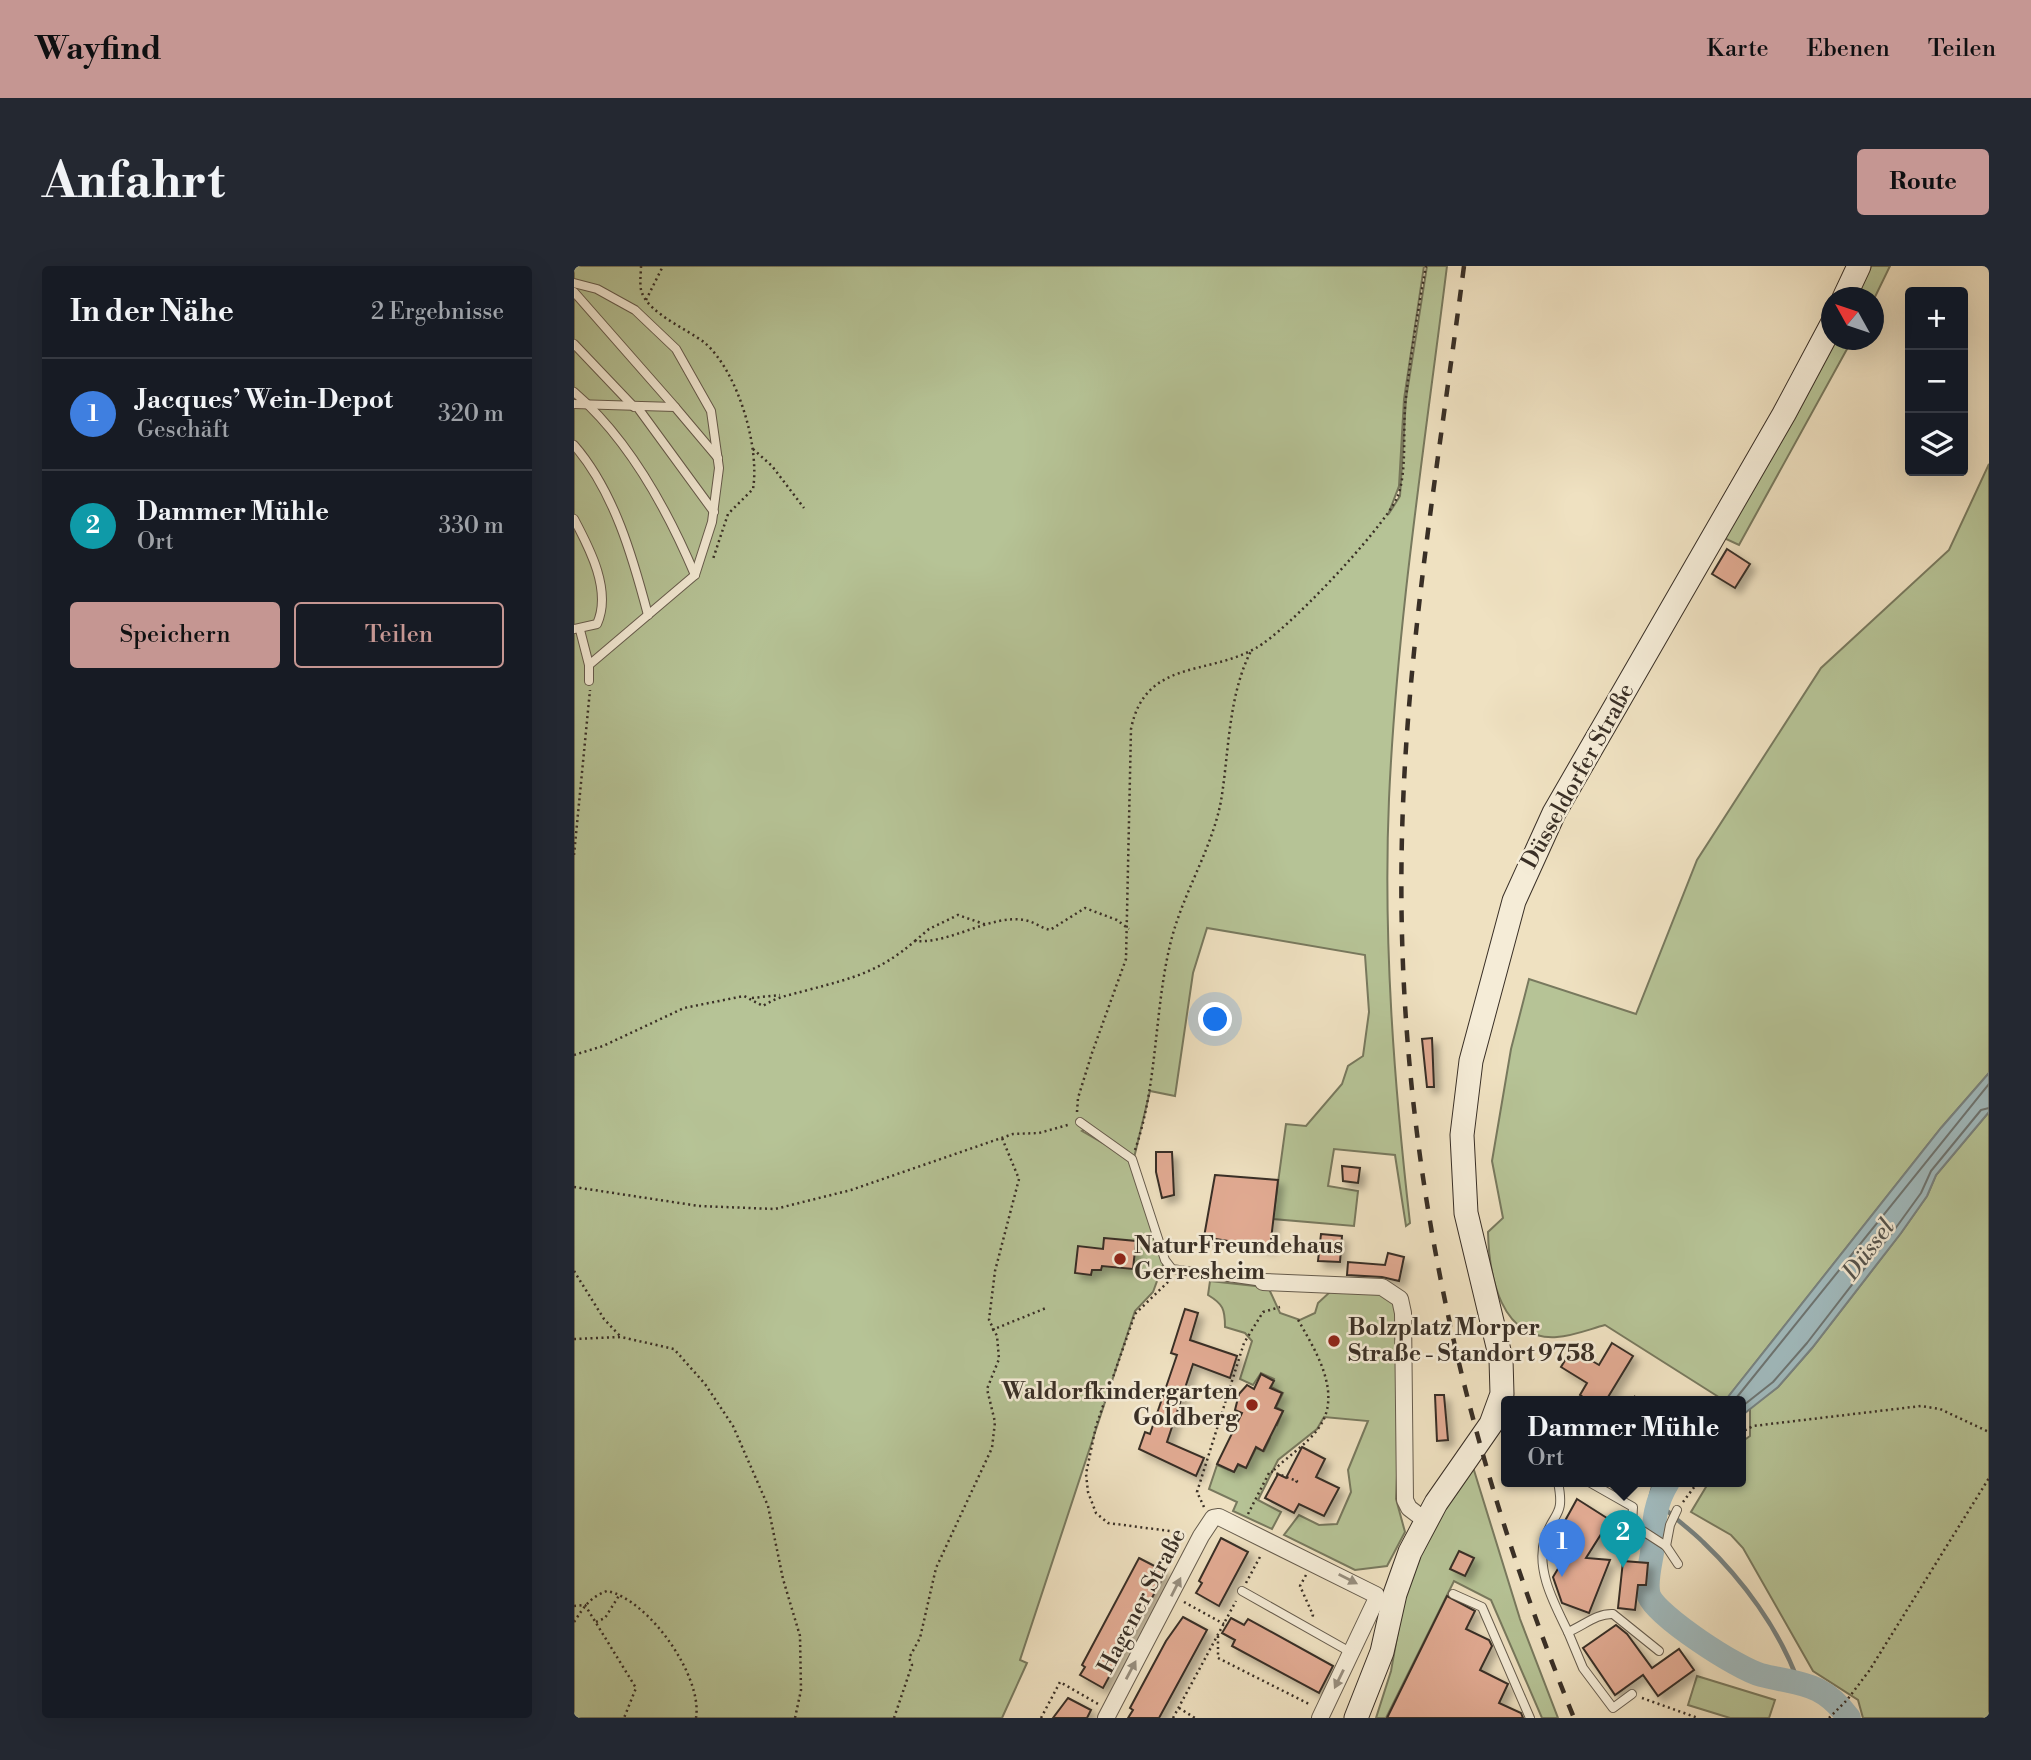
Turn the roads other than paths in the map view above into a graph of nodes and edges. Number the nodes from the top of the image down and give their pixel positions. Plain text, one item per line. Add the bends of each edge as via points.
1 (1859, 266) edge
2 (574, 283) edge
3 (1849, 287) edge
4 (574, 292) edge
5 (574, 344) edge
6 (1821, 345) edge
7 (574, 392) edge
8 (574, 404) edge
9 (588, 404) junction
10 (636, 407) junction
11 (675, 407) junction
12 (574, 446) edge
13 (718, 457) junction
14 (714, 512) junction
15 (574, 519) edge
16 (695, 575) junction
17 (649, 615) junction
18 (577, 630) edge
19 (589, 664) junction
20 (589, 681) dead end
21 (1080, 1122) road end
22 (1270, 1284) joint
23 (1502, 1396) edge
24 (1500, 1420) edge
25 (1558, 1487) edge
26 (1598, 1487) edge
27 (1677, 1510) road end
28 (1426, 1521) junction
29 (1663, 1544) junction
30 (1678, 1564) dead end
31 (1242, 1591) road end
32 (1453, 1594) dead end
33 (1568, 1632) junction
34 (1659, 1651) dead end
35 (1352, 1653) junction
36 (1632, 1694) road end
37 (1108, 1714) edge
38 (1322, 1715) edge
39 (1356, 1718) edge
40 (1530, 1718) edge

1 - 3 main road
2 - 13 lane via 597,289 635,310 676,349 711,411
4 - 11 lane
5 - 10 lane
6 - 23 main road, Düsseldorfer Straße via 1554,813 1531,859 1505,931 1471,1060 1461,1144 1466,1213 1500,1359
7 - 9 lane
8 - 9 lane
9 - 10 lane
9 - 16 lane via 648,481
10 - 11 lane
10 - 14 lane
11 - 13 lane
12 - 17 lane via 618,524
13 - 14 lane
14 - 16 lane
15 - 18 lane via 604,596 597,624
16 - 17 lane
17 - 19 lane
18 - 19 lane
19 - 20 lane
21 - 22 lane via 1132,1159 1165,1260 1172,1269
22 - 28 street via 1382,1287 1400,1299 1404,1313 1405,1500
24 - 28 main road
25 - 33 lane via 1561,1512 1545,1538 1542,1561 1550,1597
26 - 29 lane via 1633,1507 1632,1524
27 - 29 lane
28 - 39 main road via 1400,1578 1382,1651
29 - 30 lane
31 - 35 lane
32 - 40 lane via 1482,1607
33 - 34 lane via 1600,1615 1613,1614
33 - 36 lane via 1583,1668 1613,1708
37 -> 35 street, Hagener Straße via 1213,1518 1269,1539 1376,1595
35 -> 38 street

